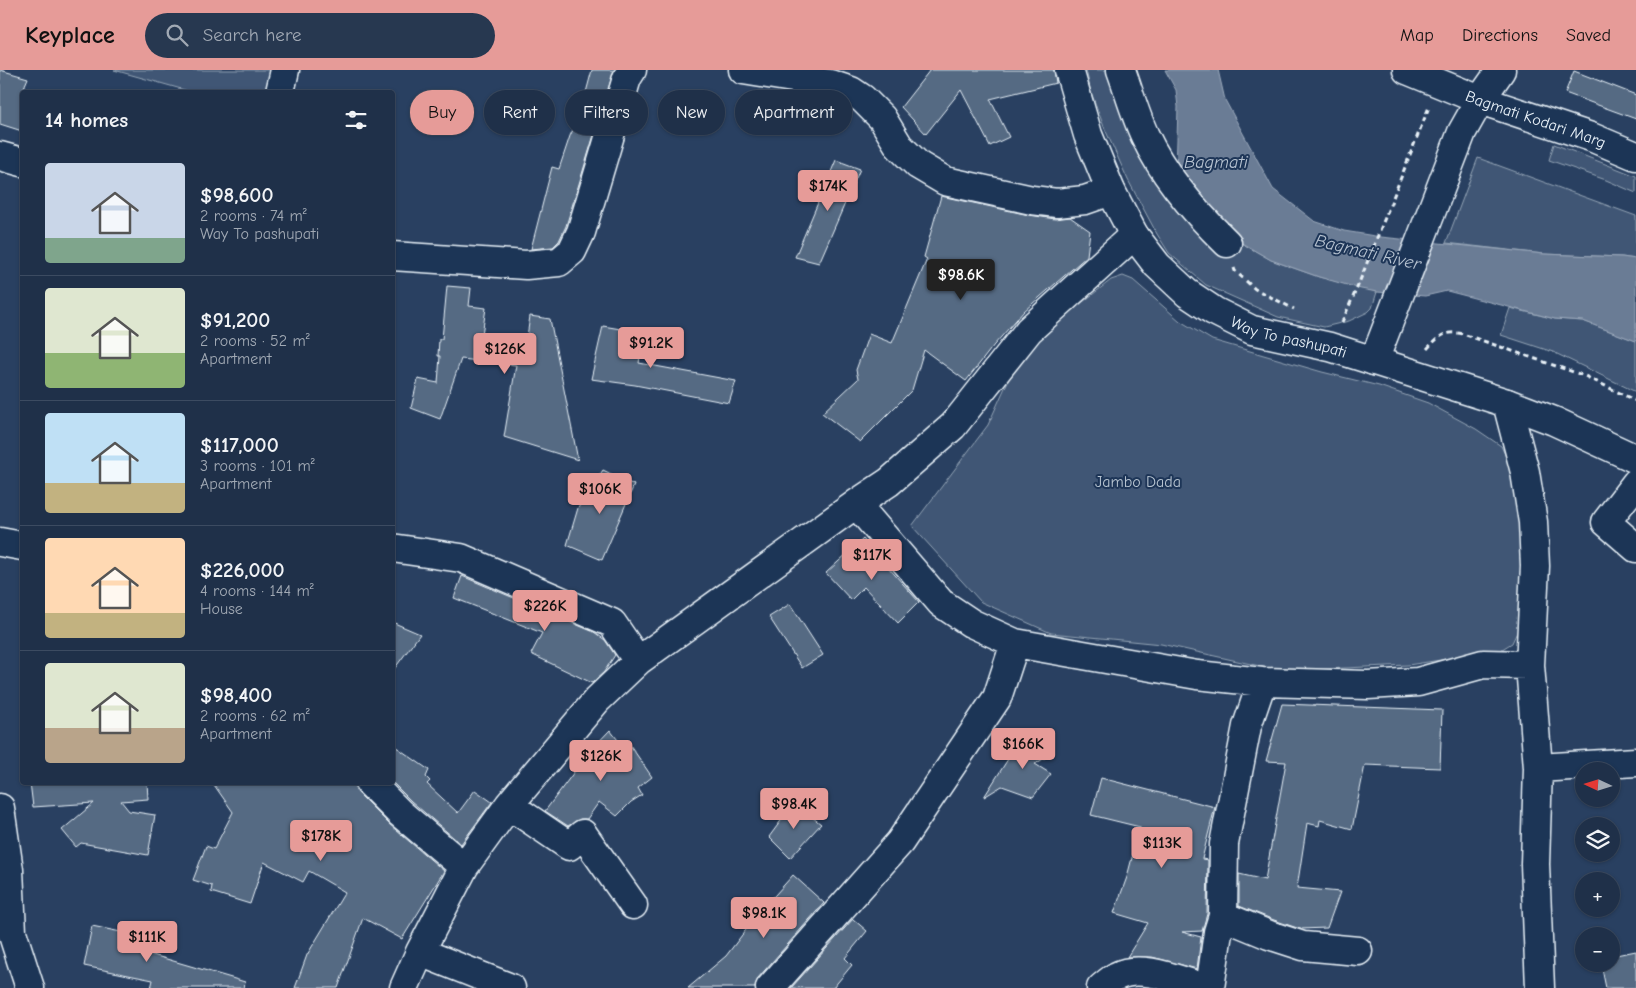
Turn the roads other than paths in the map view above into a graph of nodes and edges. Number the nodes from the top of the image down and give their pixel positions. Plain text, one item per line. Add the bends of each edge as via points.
1 (285, 70) edge
2 (632, 70) edge
3 (743, 70) edge
4 (1069, 70) edge
5 (1121, 70) edge
6 (1407, 70) edge
7 (1501, 70) edge
8 (280, 90) edge
9 (1480, 100) junction
10 (0, 156) edge
11 (1636, 156) edge
12 (20, 161) edge
13 (1111, 190) junction
14 (1134, 235) junction
15 (1227, 243) road end
16 (395, 256) edge
17 (1374, 361) junction
18 (1506, 403) junction
19 (1636, 459) edge
20 (1636, 483) edge
21 (856, 504) junction
22 (0, 542) edge
23 (20, 546) edge
24 (395, 548) edge
25 (1636, 548) edge
26 (1015, 644) junction
27 (638, 661) junction
28 (1530, 665) junction
29 (1262, 682) junction
30 (1636, 762) edge
31 (1538, 768) junction
32 (372, 785) edge
33 (509, 805) junction
34 (0, 808) edge
35 (464, 867) junction
36 (633, 905) dead end
37 (1223, 916) junction
38 (6, 930) edge
39 (1358, 951) dead end
40 (420, 952) junction
41 (30, 988) edge
42 (404, 988) edge
43 (511, 988) edge
44 (770, 988) edge
45 (1101, 988) edge
46 (1205, 988) edge
47 (1210, 988) edge
48 (1540, 988) edge

1 - 8 street
2 - 16 street via 581,232 572,251 559,262 526,264
3 - 13 street via 851,90 882,118 899,146 918,165 946,180 1057,203 1085,200
4 - 13 street, Way To pashupati via 1088,135
5 - 15 street via 1145,136 1166,172 1196,213
6 - 9 street, Bagmati Kodari Marg
7 - 9 street
9 - 11 street, Bagmati Kodari Marg via 1591,137
9 - 17 street via 1462,132
10 - 12 street
13 - 14 street, Way To pashupati
14 - 17 street, Way To pashupati via 1158,265 1187,293 1214,312 1252,330 1330,347
14 - 21 street via 1029,330 953,426 889,482
17 - 18 street, Way To pashupati
18 - 19 street, Way To pashupati
18 - 28 street via 1525,472 1533,522 1535,566
20 - 25 street via 1606,522
21 - 26 street via 942,603 971,623
21 - 27 street
22 - 23 street
24 - 27 street via 461,558 612,623
26 - 29 street via 1197,675
26 - 44 street via 997,698 900,842
27 - 33 street via 597,700
28 - 29 street via 1483,664 1418,682 1368,685
28 - 31 street
29 - 37 street via 1247,726 1224,844
30 - 31 street
31 - 48 street via 1535,864
32 - 35 street
33 - 35 street
33 - 36 street via 569,846 583,834
34 - 38 street via 8,870
35 - 40 street
37 - 39 street via 1303,946
37 - 47 street
38 - 41 street
40 - 42 street
40 - 43 street
45 - 46 street via 1116,976 1144,971

